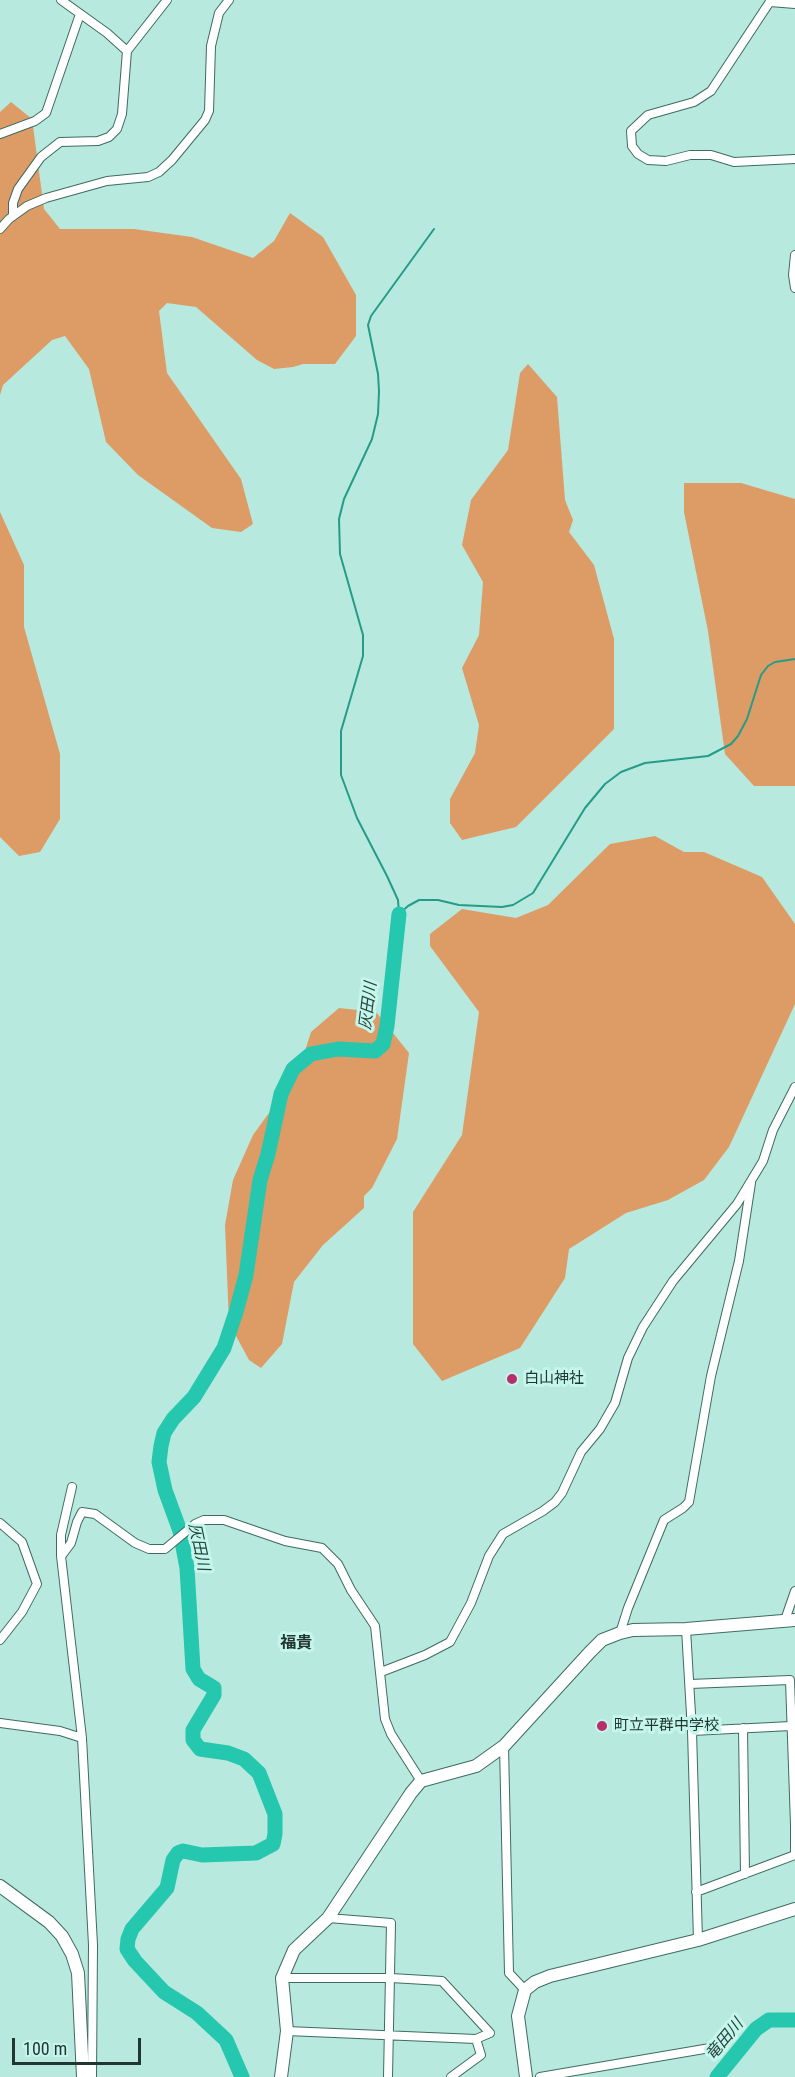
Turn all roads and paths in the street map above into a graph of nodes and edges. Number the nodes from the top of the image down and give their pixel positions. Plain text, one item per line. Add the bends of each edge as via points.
1 (62, 0) edge
2 (167, 0) edge
3 (229, 0) edge
4 (770, 1) edge
5 (795, 4) edge
6 (80, 15) junction
7 (127, 51) junction
8 (0, 134) edge
9 (795, 159) edge
10 (13, 216) junction
11 (0, 229) edge
12 (795, 255) edge
13 (795, 288) edge
14 (795, 1087) edge
15 (751, 1180) junction
16 (72, 1487) dead end
17 (0, 1523) edge
18 (62, 1556) junction
19 (795, 1591) edge
20 (790, 1620) edge
21 (686, 1629) junction
22 (620, 1633) junction
23 (0, 1640) edge
24 (381, 1672) junction
25 (690, 1684) junction
26 (0, 1723) edge
27 (790, 1726) junction
28 (743, 1728) junction
29 (692, 1731) junction
30 (82, 1738) junction
31 (504, 1746) junction
32 (421, 1781) junction
33 (745, 1874) junction
34 (0, 1886) edge
35 (696, 1892) junction
36 (795, 1908) edge
37 (328, 1918) junction
38 (698, 1940) junction
39 (282, 1978) junction
40 (391, 1978) junction
41 (525, 1990) junction
42 (287, 2031) junction
43 (389, 2036) junction
44 (476, 2039) junction
45 (711, 2048) dead end
46 (83, 2077) edge
47 (93, 2077) edge
48 (281, 2077) edge
49 (388, 2077) edge
50 (451, 2077) edge
51 (526, 2077) edge
52 (540, 2077) edge

1 - 6 street
2 - 7 street
3 - 10 street via 219,13 211,46 209,111 172,160 148,177 56,195
4 - 5 street
4 - 9 street via 711,91 694,102 648,115 631,131 632,146 648,160 666,161 690,155 711,155 734,162
6 - 7 street
6 - 8 street via 46,113
7 - 10 street via 122,114 117,129 110,137 98,141 60,142 41,157 18,189
10 - 11 street
12 - 13 street
14 - 15 street
15 - 22 street via 739,1261 711,1376 689,1502 664,1520
15 - 24 street via 737,1204 673,1281 643,1327 628,1358 615,1403 581,1452 562,1493 543,1511 503,1534 450,1642
16 - 18 street via 62,1535
17 - 23 street via 22,1542 37,1584
18 - 24 street via 82,1512 94,1514 135,1544 149,1549 165,1549 204,1520 224,1520 285,1541 322,1548 338,1564 375,1626
18 - 30 street
19 - 20 street
20 - 21 street
21 - 22 street
21 - 25 street
22 - 31 street via 602,1640
24 - 32 street via 385,1719
25 - 27 street via 790,1680
25 - 29 street
26 - 30 street
27 - 28 street
27 - 33 street via 795,1855
28 - 29 street
28 - 33 street
29 - 35 street
30 - 47 street via 93,1945
31 - 32 street via 476,1766
31 - 41 street via 509,1973
32 - 37 street
33 - 35 street
34 - 46 street via 49,1922 72,1954 78,1973
35 - 38 street
36 - 38 street
37 - 39 street via 294,1950
37 - 40 street via 392,1923
38 - 41 street via 550,1976
39 - 40 street
39 - 42 street
40 - 43 street
40 - 44 street via 442,1981 490,2033
41 - 51 street via 518,2016
42 - 43 street
42 - 48 street
43 - 44 street
43 - 49 street
44 - 50 street via 481,2055
45 - 52 street

